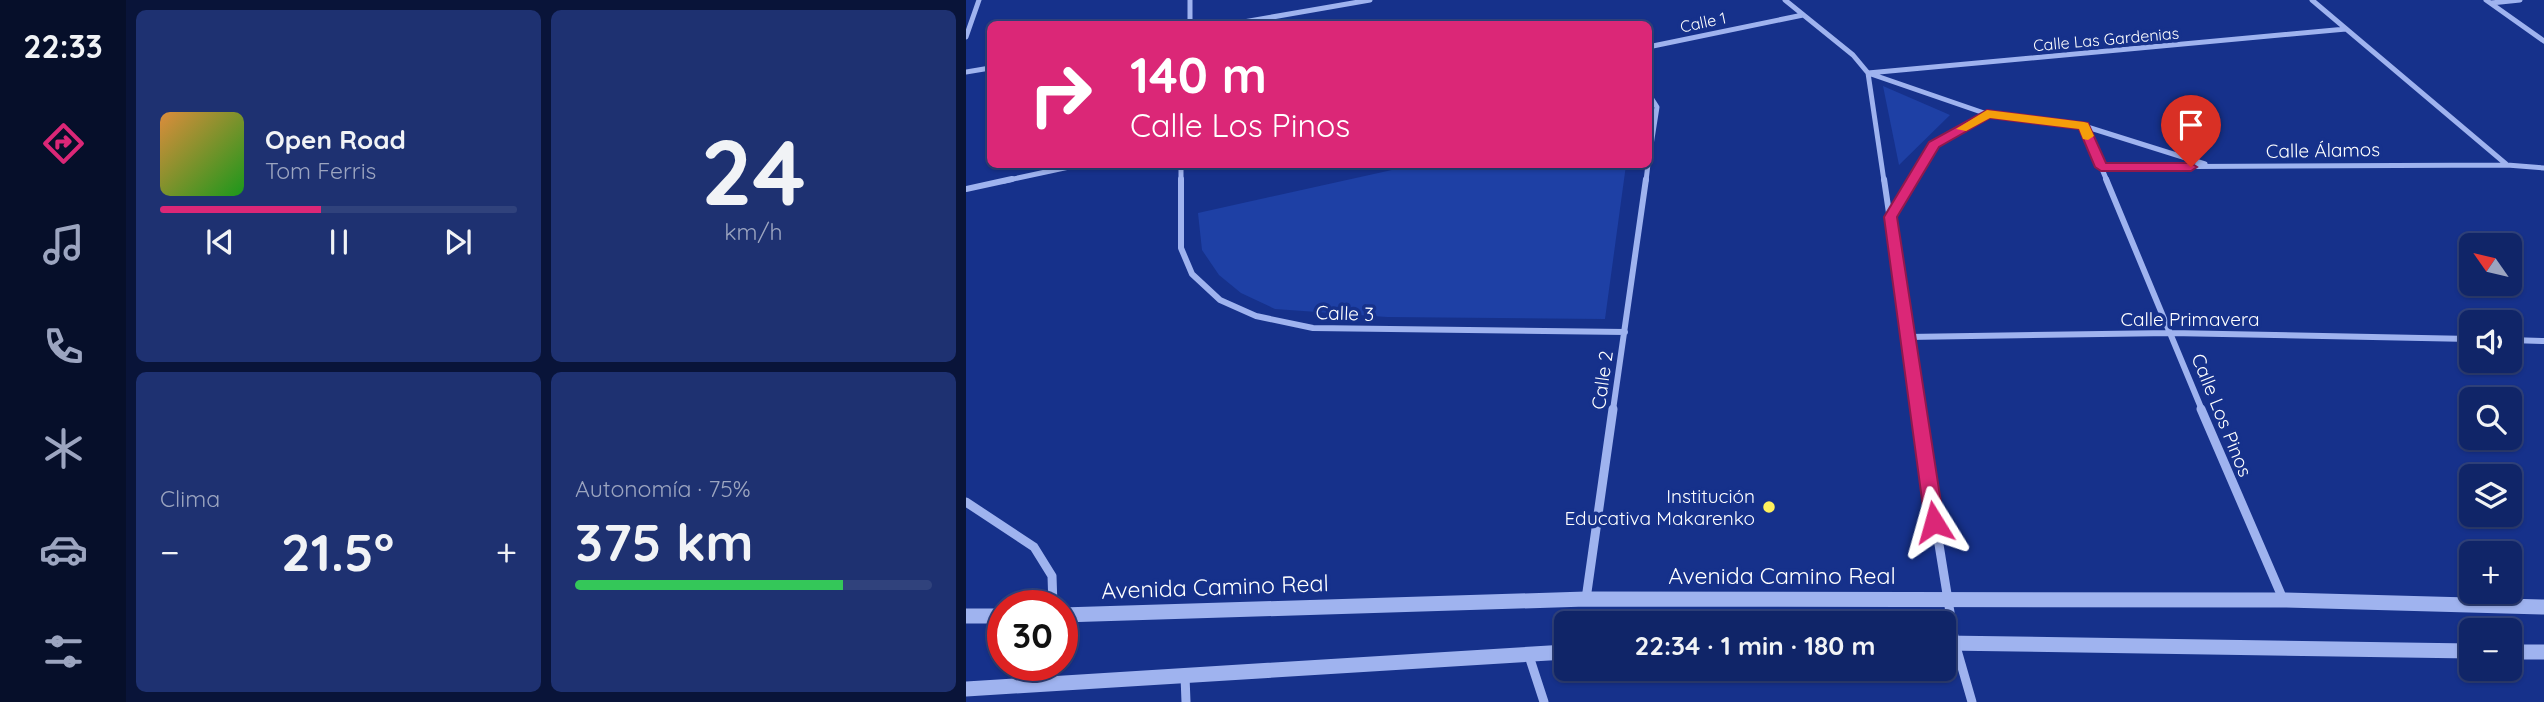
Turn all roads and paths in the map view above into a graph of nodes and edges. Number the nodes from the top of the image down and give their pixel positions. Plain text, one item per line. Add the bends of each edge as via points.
1 (979, 0) edge
2 (1190, 0) edge
3 (1370, 0) edge
4 (1785, 0) edge
5 (2312, 0) edge
6 (2520, 0) edge
7 (2488, 1) edge
8 (1804, 15) junction
9 (1190, 21) edge
10 (1249, 21) edge
11 (2346, 29) junction
12 (966, 37) edge
13 (2544, 41) edge
14 (1652, 46) edge
15 (987, 68) edge
16 (966, 72) edge
17 (1868, 73) junction
18 (1652, 99) edge
19 (1987, 114) junction
20 (2084, 126) junction
21 (1652, 139) edge
22 (2507, 165) junction
23 (2213, 166) junction
24 (2101, 167) junction
25 (1064, 168) edge
26 (1181, 168) edge
27 (1647, 168) edge
28 (2544, 168) edge
29 (966, 189) edge
30 (1891, 217) junction
31 (1625, 332) junction
32 (2171, 333) junction
33 (1908, 338) junction
34 (2459, 339) edge
35 (2522, 340) edge
36 (2544, 341) edge
37 (966, 502) edge
38 (1053, 590) edge
39 (1586, 599) junction
40 (1948, 599) junction
41 (2284, 600) junction
42 (2544, 607) edge
43 (1949, 611) edge
44 (1078, 615) edge
45 (966, 616) edge
46 (987, 616) edge
47 (1956, 643) edge
48 (2459, 651) edge
49 (1554, 652) edge
50 (2522, 652) edge
51 (2544, 652) edge
52 (1528, 653) junction
53 (1956, 659) edge
54 (1185, 676) junction
55 (1017, 681) edge
56 (1015, 685) junction
57 (966, 689) edge
58 (1185, 702) edge
59 (1544, 702) edge
60 (1972, 702) edge

1 - 12 street
2 - 9 street
3 - 10 street
4 - 8 street
5 - 11 street
6 - 7 street
7 - 13 street
8 - 14 street, Calle 1
8 - 17 street
11 - 17 street, Calle Las Gardenias
11 - 22 street
15 - 16 street
17 - 19 street
17 - 30 street
18 - 21 street, Calle 2 via 1657,107
19 - 20 street
19 - 30 street via 1934,145
20 - 23 street
20 - 24 street, Calle Los Pinos
22 - 23 street, Calle Álamos
22 - 28 street, Calle Álamos
23 - 24 street, Calle Álamos
24 - 32 street, Calle Los Pinos
25 - 29 street
26 - 31 street, Calle 3 via 1182,255 1210,291 1268,322 1313,328
27 - 31 street, Calle 2
30 - 33 street
31 - 39 street, Calle 2
32 - 33 street, Calle Primavera
32 - 34 street, Calle Primavera
32 - 41 street, Calle Los Pinos
33 - 40 street
35 - 36 street
37 - 38 street via 1034,547 1052,576
39 - 40 street, Avenida Camino Real
39 - 44 street, Avenida Camino Real
40 - 41 street, Avenida Camino Real
40 - 43 street
41 - 42 street, Avenida Camino Real
45 - 46 street
47 - 48 street
49 - 52 street
50 - 51 street
52 - 54 street
52 - 59 street
53 - 60 street
54 - 56 street
54 - 58 street
55 - 56 street
56 - 57 street

